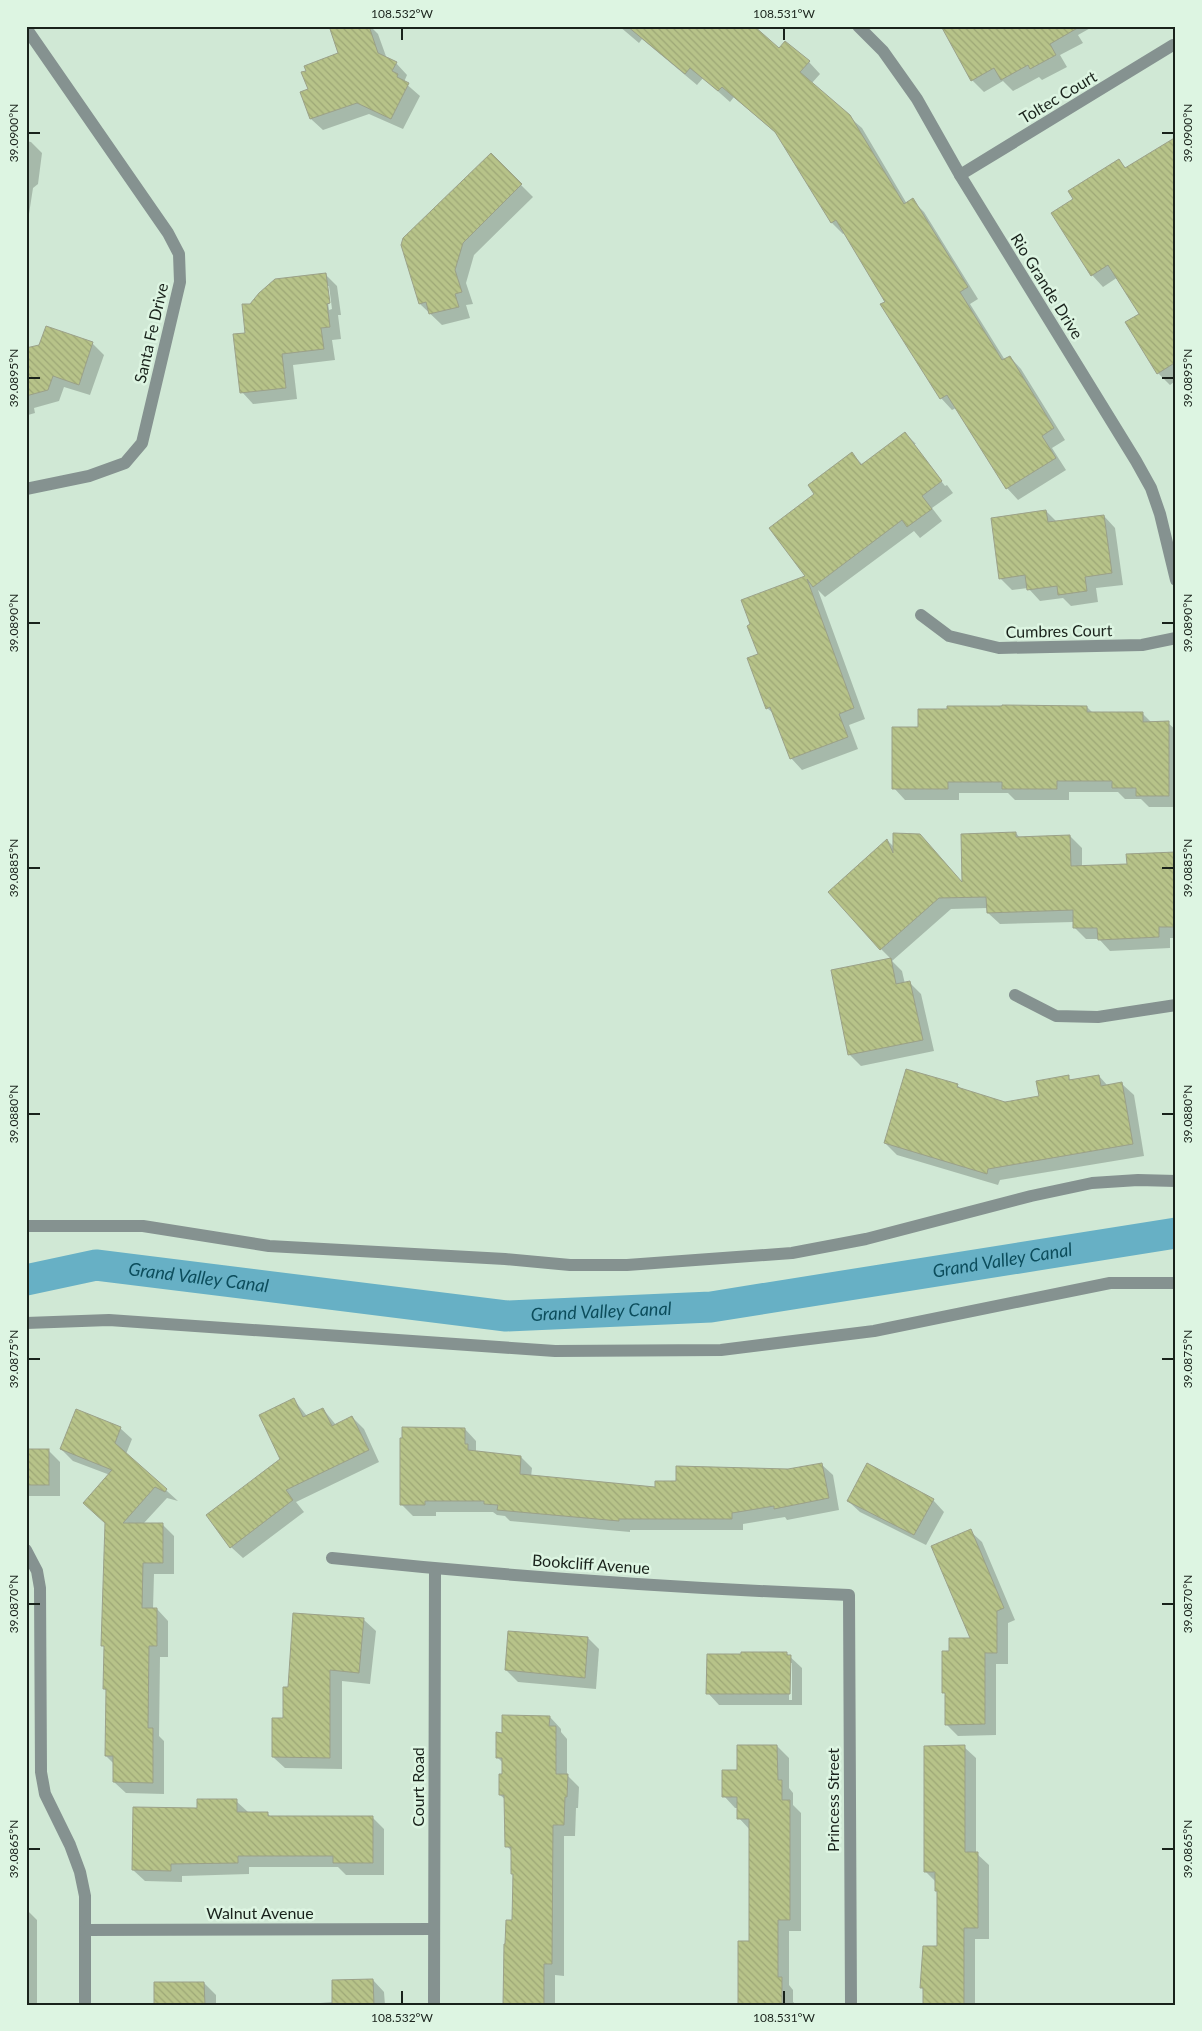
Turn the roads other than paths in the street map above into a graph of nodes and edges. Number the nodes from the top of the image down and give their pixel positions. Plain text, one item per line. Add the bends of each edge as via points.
1 (858, 26) edge
2 (26, 28) edge
3 (1173, 46) dead end
4 (960, 175) junction
5 (26, 489) edge
6 (1176, 580) edge
7 (921, 615) dead end
8 (1176, 638) edge
9 (1015, 995) dead end
10 (1176, 1005) edge
11 (1176, 1181) edge
12 (26, 1226) edge
13 (1176, 1283) edge
14 (26, 1323) edge
15 (26, 1550) edge
16 (332, 1558) dead end
17 (435, 1569) junction
18 (849, 1595) joint
19 (434, 1929) junction
20 (85, 1930) junction
21 (85, 2005) edge
22 (434, 2005) edge
23 (850, 2005) edge

1 - 4 street, Rio Grande Drive via 883,51 917,99
2 - 5 street, Santa Fe Drive via 168,233 179,254 180,282 142,443 125,463 89,476
3 - 4 street, Toltec Court
4 - 6 street, Rio Grande Drive via 1151,488
7 - 8 street, Cumbres Court via 949,636 999,648 1142,645
9 - 10 street via 1056,1016 1098,1017
11 - 12 street via 1092,1183 792,1253 627,1266 269,1246 143,1226
13 - 14 street via 1110,1283 874,1331 720,1350 555,1351 109,1320
15 - 20 street via 38,1571 40,1588 41,1772 45,1794 80,1872 85,1896
16 - 17 street, Bookcliff Avenue
17 - 18 street, Bookcliff Avenue via 743,1591
17 - 19 street, Court Road
18 - 23 street, Princess Street
19 - 20 street, Walnut Avenue
19 - 22 street, Court Road
20 - 21 street

